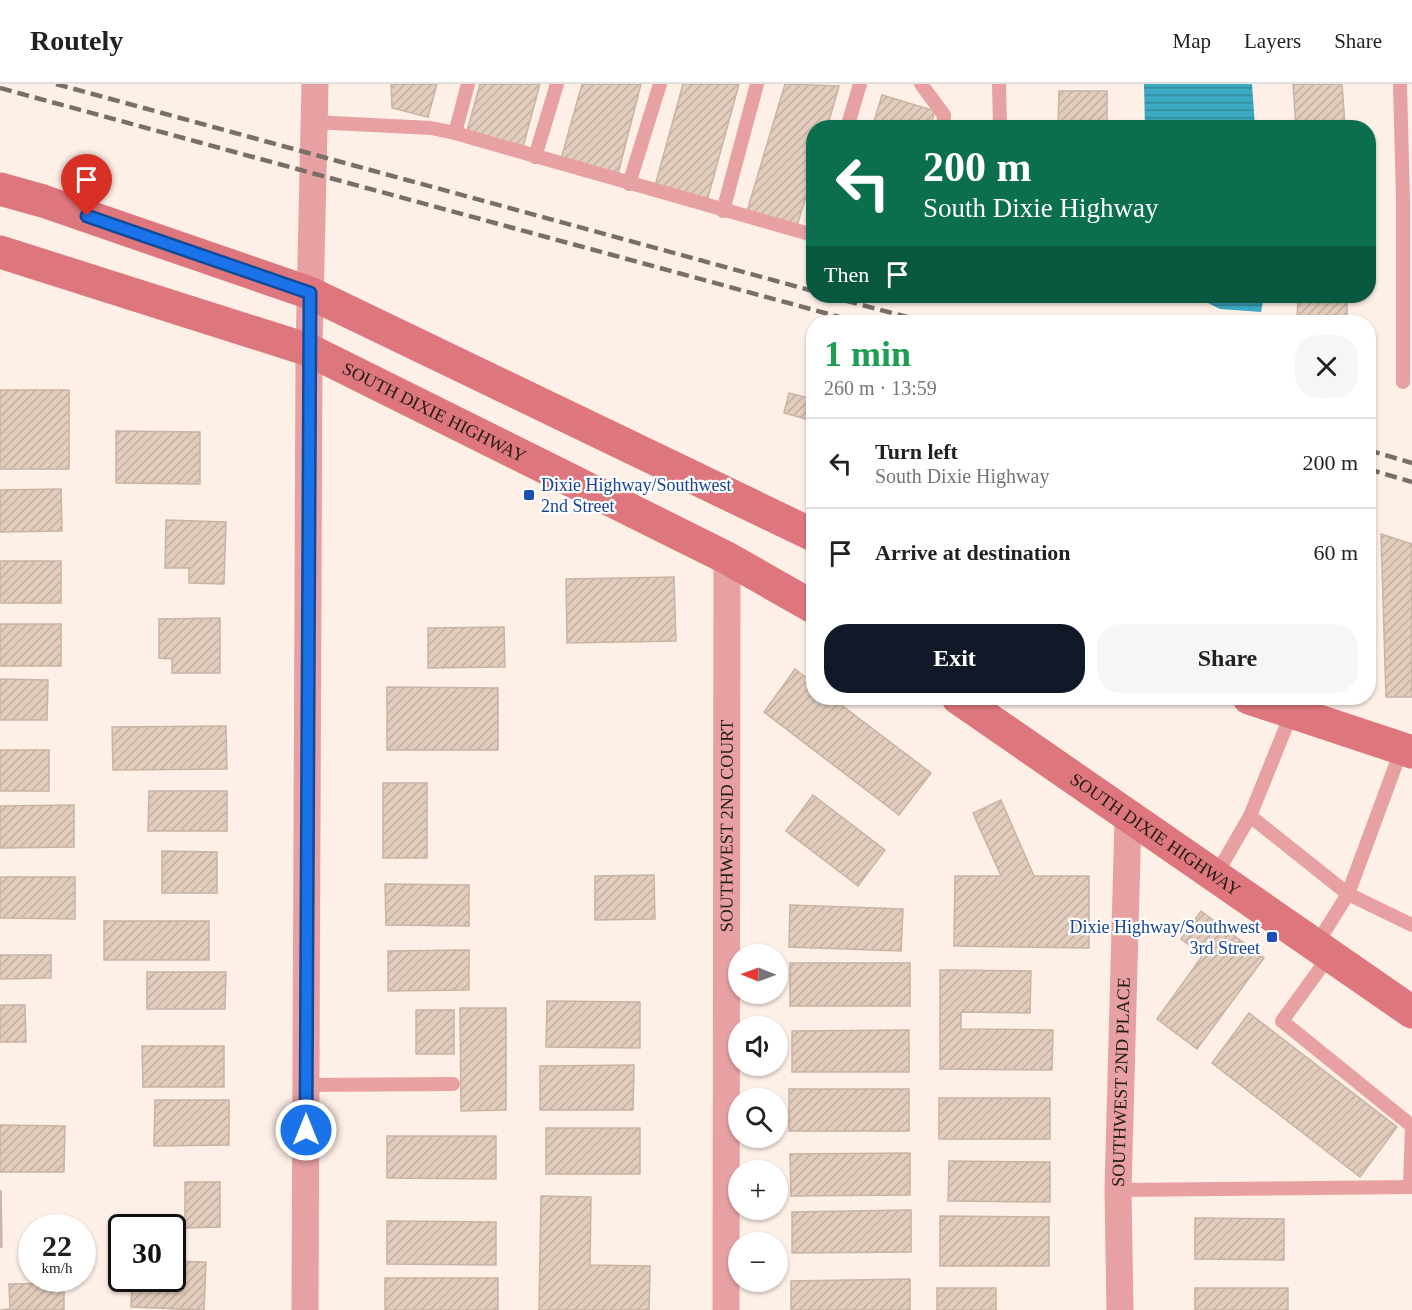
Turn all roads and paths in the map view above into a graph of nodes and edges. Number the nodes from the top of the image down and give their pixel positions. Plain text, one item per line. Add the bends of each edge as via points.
1 (315, 84) edge
2 (468, 84) edge
3 (556, 84) edge
4 (660, 84) edge
5 (757, 84) edge
6 (860, 84) edge
7 (921, 84) edge
8 (999, 84) edge
9 (1400, 84) edge
10 (849, 120) edge
11 (944, 120) edge
12 (1000, 120) edge
13 (313, 122) junction
14 (454, 133) junction
15 (535, 157) junction
16 (629, 184) junction
17 (0, 189) edge
18 (723, 211) junction
19 (806, 233) edge
20 (0, 252) edge
21 (310, 293) junction
22 (309, 350) junction
23 (1403, 382) dead end
24 (806, 532) edge
25 (727, 558) junction
26 (806, 603) edge
27 (968, 705) edge
28 (1270, 705) edge
29 (1292, 712) junction
30 (1407, 750) edge
31 (1250, 816) junction
32 (1128, 818) junction
33 (1216, 875) junction
34 (1348, 894) junction
35 (1412, 925) edge
36 (1323, 950) junction
37 (1412, 1012) edge
38 (453, 1084) dead end
39 (306, 1085) junction
40 (1411, 1187) edge
41 (1118, 1190) junction
42 (305, 1310) edge
43 (726, 1310) edge
44 (1120, 1310) edge

1 - 13 street
2 - 14 lane
3 - 15 lane
4 - 16 lane
5 - 18 lane
6 - 10 lane
7 - 11 lane
8 - 12 lane
9 - 23 lane
13 - 14 lane via 431,128
13 - 21 street
14 - 15 lane
15 - 16 lane
16 - 18 lane
17 - 21 main road
18 - 19 lane
20 - 22 main road, SOUTH DIXIE HIGHWAY
21 - 22 street
21 - 24 main road
22 - 25 main road, SOUTH DIXIE HIGHWAY
22 - 39 street
25 - 26 main road, SOUTH DIXIE HIGHWAY
25 - 43 street, SOUTHWEST 2ND COURT
27 - 32 main road, SOUTH DIXIE HIGHWAY
28 - 29 main road
29 - 30 main road
29 - 31 lane
30 - 34 lane
31 - 33 lane
31 - 34 lane
32 - 33 main road, SOUTH DIXIE HIGHWAY
32 - 41 street, SOUTHWEST 2ND PLACE
33 - 36 main road, SOUTH DIXIE HIGHWAY
34 - 35 lane
34 - 36 lane
36 - 37 main road, SOUTH DIXIE HIGHWAY
36 - 40 lane via 1282,1021 1412,1126
38 - 39 lane
39 - 42 street
40 - 41 lane
41 - 44 street, SOUTHWEST 2ND PLACE

